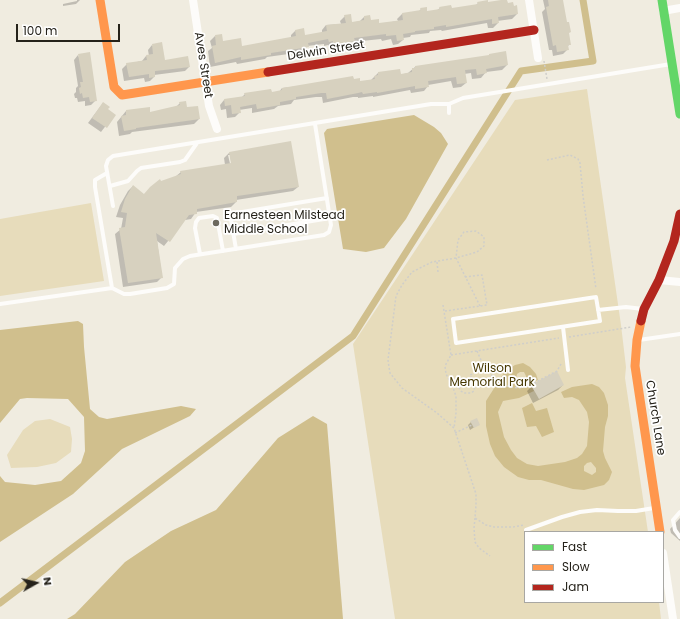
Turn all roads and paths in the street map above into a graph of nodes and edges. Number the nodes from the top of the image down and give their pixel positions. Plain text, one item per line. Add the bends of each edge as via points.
1 (100, 0) edge
2 (193, 0) edge
3 (529, 0) edge
4 (662, 0) edge
5 (680, 8) edge
6 (663, 11) junction
7 (534, 30) junction
8 (541, 60) joint
9 (672, 64) junction
10 (546, 74) dead end
11 (206, 82) junction
12 (449, 104) junction
13 (449, 113) dead end
14 (680, 114) edge
15 (315, 124) junction
16 (217, 129) joint
17 (218, 140) junction
18 (197, 143) junction
19 (547, 160) dead end
20 (107, 172) junction
21 (110, 186) junction
22 (326, 198) junction
23 (113, 206) dead end
24 (680, 214) edge
25 (330, 218) junction
26 (233, 234) junction
27 (236, 248) junction
28 (223, 250) junction
29 (200, 254) junction
30 (456, 258) junction
31 (437, 261) junction
32 (438, 272) dead end
33 (465, 277) junction
34 (659, 280) junction
35 (680, 282) edge
36 (112, 288) junction
37 (596, 289) dead end
38 (0, 304) edge
39 (443, 305) dead end
40 (480, 306) junction
41 (644, 309) junction
42 (598, 310) junction
43 (444, 311) junction
44 (640, 325) junction
45 (563, 327) junction
46 (680, 334) edge
47 (565, 338) junction
48 (637, 340) junction
49 (477, 351) junction
50 (451, 355) junction
51 (567, 357) junction
52 (568, 370) dead end
53 (475, 373) dead end
54 (452, 385) junction
55 (472, 425) dead end
56 (454, 428) junction
57 (455, 433) junction
58 (656, 507) junction
59 (680, 512) edge
60 (475, 518) junction
61 (526, 530) joint
62 (660, 531) edge
63 (680, 537) edge
64 (490, 556) dead end
65 (664, 560) edge
66 (673, 619) edge

1 - 11 street, Delwin Street via 114,87 122,96
2 - 11 street, Aves Street
3 - 7 street
4 - 6 street
5 - 6 street
6 - 9 street
7 - 8 street
7 - 11 street, Delwin Street
8 - 10 path
9 - 12 lane via 463,98
9 - 14 street
11 - 16 street, Aves Street via 209,106
12 - 13 lane
12 - 15 lane via 431,104
15 - 17 lane
15 - 22 lane
16 - 17 lane
17 - 18 lane
18 - 20 lane via 113,156 108,160
18 - 21 lane via 185,160 141,168 128,181
19 - 37 path via 570,155 580,163
20 - 21 lane
20 - 36 lane via 95,180 94,188
21 - 23 lane
22 - 25 lane
22 - 26 lane via 230,214
24 - 34 street, Church Lane via 674,241
25 - 26 lane
25 - 27 lane via 329,232 324,235
26 - 27 lane
27 - 28 lane
28 - 29 lane
28 - 29 lane via 217,218 199,218 195,228
29 - 36 lane via 183,259 174,268 174,284 167,288 130,294
30 - 30 path via 458,240 464,232 476,231 484,237 484,246 477,252
30 - 31 path
30 - 33 path
31 - 32 path
31 - 56 path via 412,272 396,296 388,360 390,373 402,388
33 - 40 path
33 - 40 path via 482,274 487,305
34 - 35 street
34 - 41 street, Church Lane
36 - 38 lane
39 - 43 path
40 - 43 path
41 - 42 lane via 626,307
41 - 44 street, Church Lane
42 - 45 lane via 600,321
42 - 45 lane via 596,297 452,319 456,343
43 - 50 path
44 - 47 path
44 - 48 street, Church Lane
45 - 47 lane
46 - 48 lane
47 - 49 path
47 - 51 lane
48 - 58 street, Church Lane via 635,366
49 - 50 path
49 - 51 path via 484,367 498,382 519,388 557,371 563,358
50 - 54 path via 445,366
51 - 52 lane
53 - 54 path via 470,375 475,385 471,393 464,393 457,384
54 - 56 path via 456,396
55 - 57 path
56 - 57 path
57 - 60 path via 476,494
58 - 61 lane via 636,511 580,512
58 - 62 street, Church Lane
59 - 63 lane via 674,520 675,530
60 - 61 path via 494,527 524,524
60 - 64 path via 475,542
65 - 66 street

